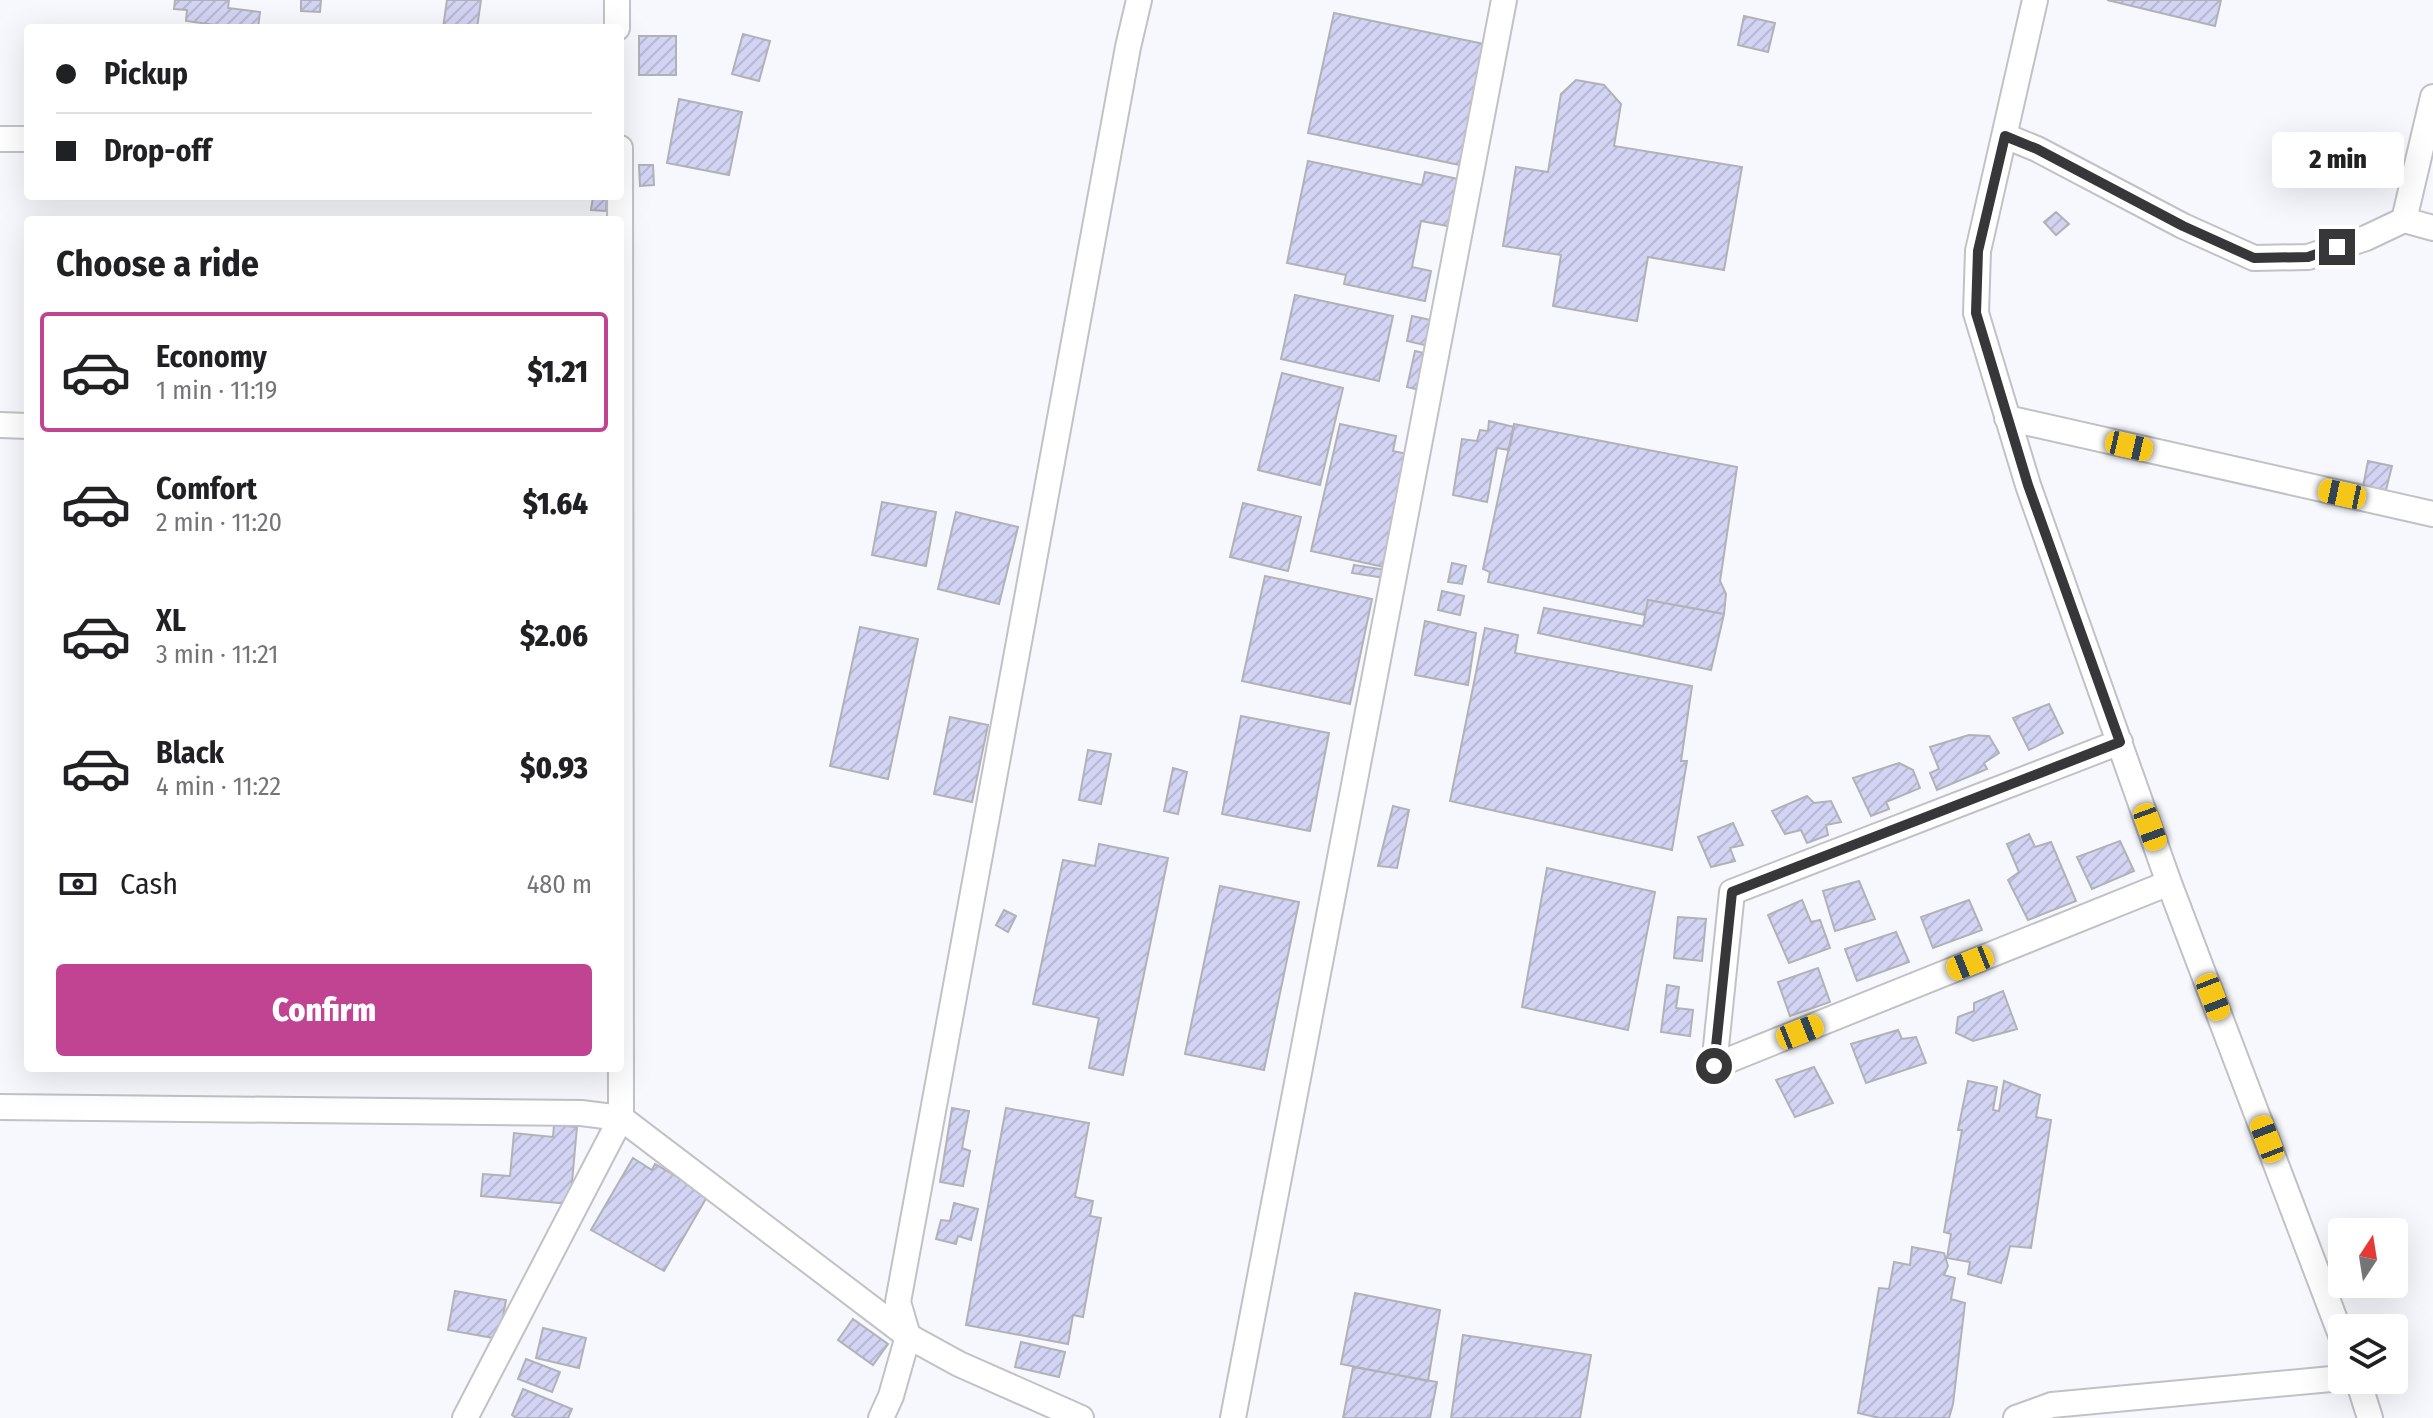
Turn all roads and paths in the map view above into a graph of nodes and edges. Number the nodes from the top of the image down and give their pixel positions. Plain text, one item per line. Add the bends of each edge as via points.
1 (617, 0) edge
2 (1139, 0) edge
3 (1504, 0) edge
4 (2035, 0) edge
5 (617, 24) edge
6 (2433, 97) edge
7 (2005, 136) junction
8 (0, 139) edge
9 (24, 139) edge
10 (2404, 220) junction
11 (2433, 228) edge
12 (2007, 418) junction
13 (0, 425) edge
14 (24, 426) edge
15 (2433, 514) edge
16 (2120, 742) junction
17 (2169, 883) junction
18 (621, 1072) edge
19 (0, 1107) edge
20 (621, 1118) junction
21 (2333, 1314) edge
22 (908, 1336) junction
23 (2328, 1379) edge
24 (2362, 1394) edge
25 (465, 1418) edge
26 (881, 1418) edge
27 (1081, 1418) edge
28 (1233, 1418) edge
29 (2016, 1418) edge
30 (2370, 1418) edge

1 - 5 street
2 - 22 street via 898,1302
3 - 28 street
4 - 7 street
6 - 10 street
7 - 10 street via 2254,258 2308,257
7 - 12 street via 1978,251 1976,313
8 - 9 street
10 - 11 street
12 - 15 street
12 - 16 street
13 - 14 street
16 - 17 street
16 - 17 street via 1732,892 1714,1066
17 - 21 street
18 - 20 street
19 - 20 street via 581,1113
20 - 22 street
20 - 25 street
22 - 26 street
22 - 27 street
23 - 29 street via 2052,1405
24 - 30 street

